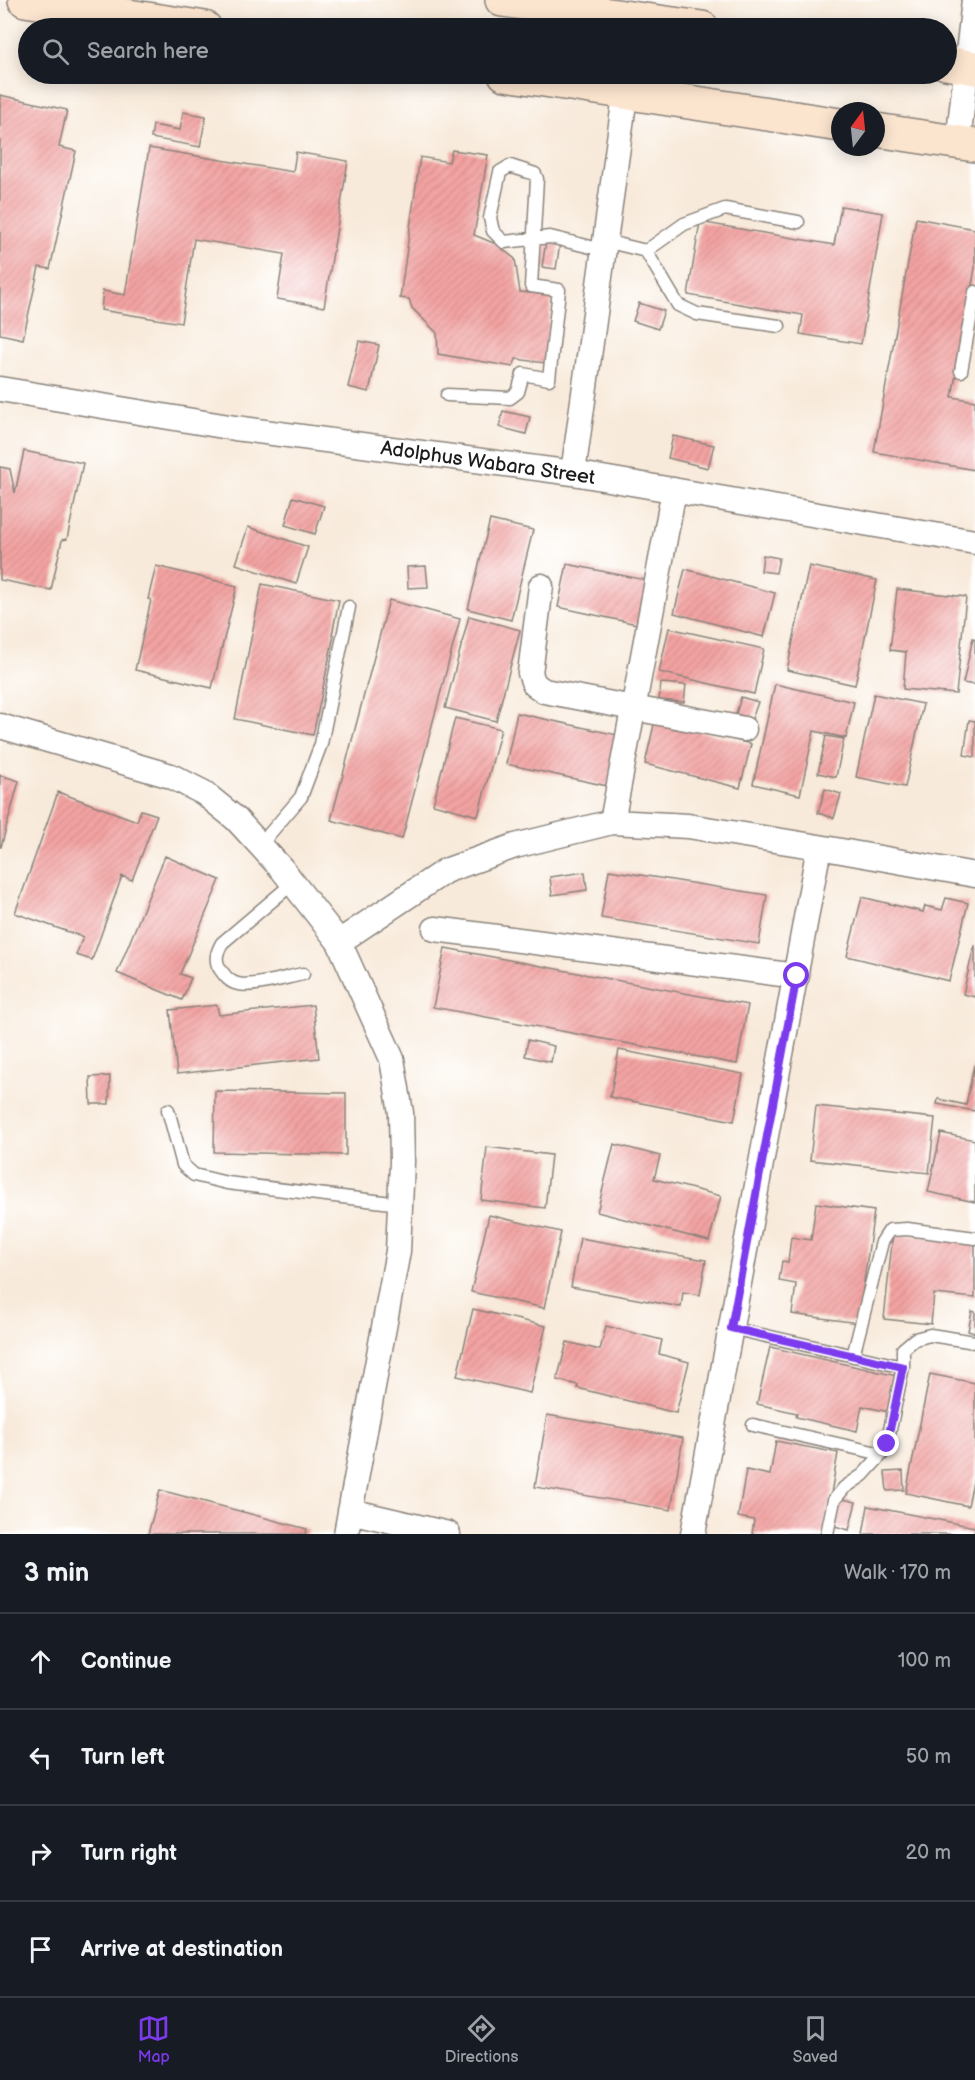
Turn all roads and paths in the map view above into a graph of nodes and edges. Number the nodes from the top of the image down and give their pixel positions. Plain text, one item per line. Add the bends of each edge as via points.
1 (26, 0) edge
2 (502, 0) edge
3 (975, 0) edge
4 (141, 18) edge
5 (601, 18) edge
6 (963, 66) edge
7 (627, 84) edge
8 (637, 84) edge
9 (831, 123) edge
10 (885, 131) edge
11 (966, 144) edge
12 (798, 222) dead end
13 (533, 238) junction
14 (604, 246) junction
15 (646, 251) junction
16 (975, 292) edge
17 (779, 326) dead end
18 (961, 371) dead end
19 (0, 389) edge
20 (447, 395) dead end
21 (573, 472) junction
22 (674, 490) junction
23 (975, 542) edge
24 (541, 586) dead end
25 (349, 607) dead end
26 (633, 709) junction
27 (0, 726) edge
28 (744, 729) dead end
29 (612, 822) junction
30 (260, 845) junction
31 (819, 846) junction
32 (975, 875) edge
33 (293, 883) junction
34 (435, 929) dead end
35 (339, 942) junction
36 (303, 974) dead end
37 (797, 976) junction
38 (168, 1110) dead end
39 (400, 1204) junction
40 (975, 1238) edge
41 (731, 1328) junction
42 (975, 1342) edge
43 (853, 1356) junction
44 (903, 1367) junction
45 (753, 1425) dead end
46 (882, 1454) junction
47 (348, 1523) edge
48 (448, 1534) edge
49 (693, 1534) edge
50 (827, 1534) edge

1 - 4 main road
2 - 5 main road
3 - 6 street
6 - 11 street
7 - 14 street
8 - 9 main road
10 - 11 main road
12 - 15 lane via 725,209 684,224
13 - 13 lane via 504,242 493,231 490,218 504,168 510,166 535,174
13 - 14 lane
13 - 20 lane via 531,286 559,290 549,379 523,374 518,392 510,398
14 - 15 lane
14 - 21 street
15 - 17 lane via 678,305 697,314
16 - 18 lane
19 - 21 street, Adolphus Wabara Street via 235,428
21 - 22 street, Adolphus Wabara Street
22 - 23 street, Adolphus Wabara Street
22 - 26 street
24 - 26 street via 530,673 534,684 544,691
25 - 30 lane via 321,744 301,797
26 - 28 street
26 - 29 street
27 - 30 street via 171,776 204,794 236,819
29 - 31 street via 688,826
29 - 35 street via 515,846 445,871
30 - 33 street
31 - 32 street
31 - 37 street
33 - 35 street
33 - 36 lane via 222,943 216,953 218,966 227,979 239,984
34 - 37 street
35 - 39 street via 392,1059 401,1113
37 - 41 street
38 - 39 lane via 183,1165 194,1174 227,1183
39 - 47 street via 398,1251
40 - 43 lane via 890,1230 882,1242
41 - 43 lane
41 - 49 street
42 - 44 lane via 930,1335 915,1339 903,1349
43 - 44 lane
44 - 46 lane
45 - 46 lane
46 - 50 lane via 834,1500
47 - 48 street

